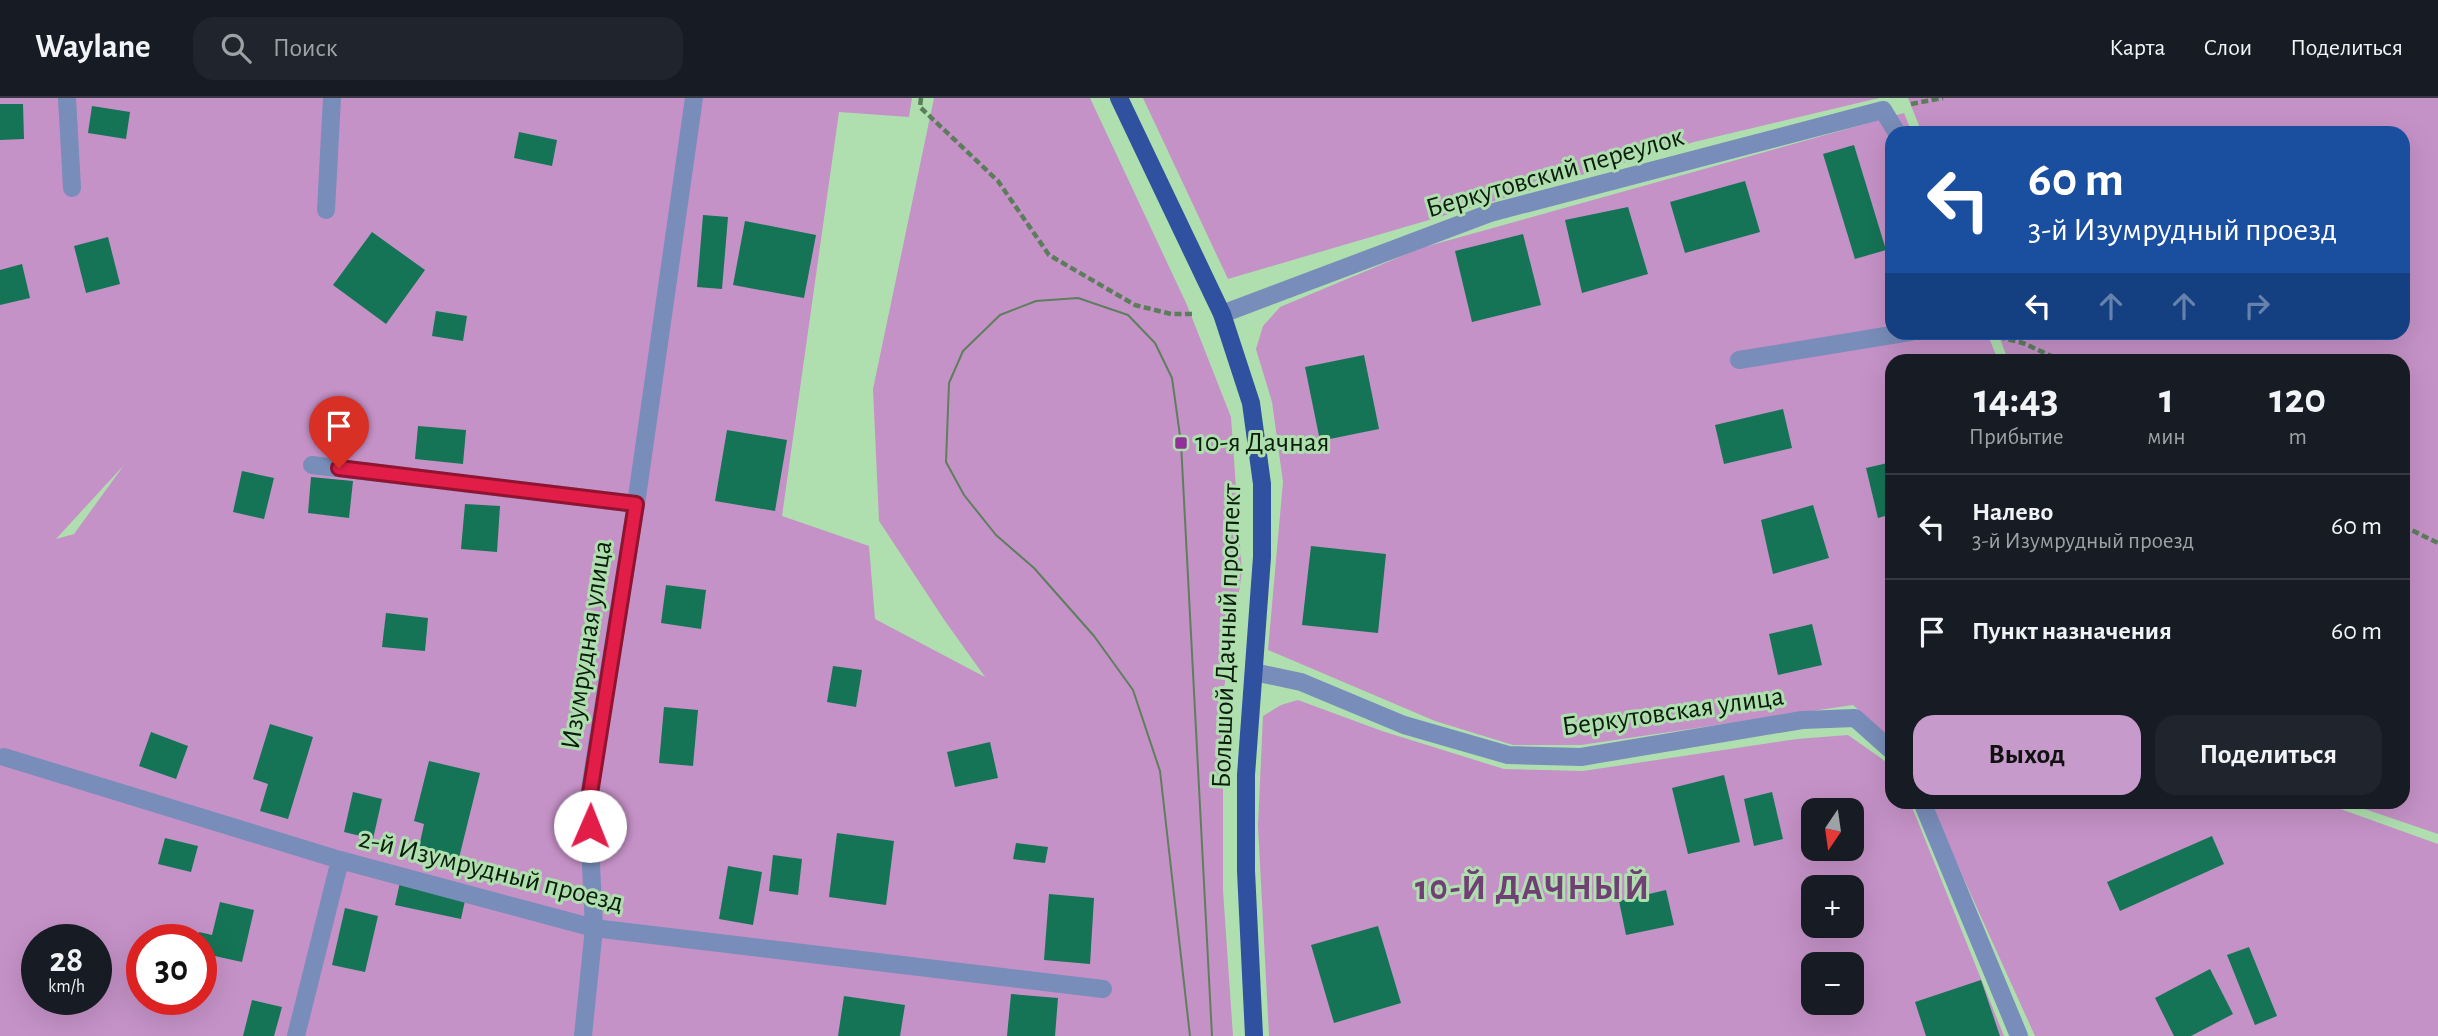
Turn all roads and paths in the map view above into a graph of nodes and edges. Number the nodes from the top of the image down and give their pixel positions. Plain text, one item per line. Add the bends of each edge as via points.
1 (67, 98) edge
2 (332, 98) edge
3 (694, 98) edge
4 (921, 98) edge
5 (1119, 98) edge
6 (1893, 126) edge
7 (72, 188) dead end
8 (326, 210) dead end
9 (1222, 314) junction
10 (1885, 336) edge
11 (2011, 340) edge
12 (2047, 354) edge
13 (1739, 360) dead end
14 (312, 465) dead end
15 (636, 504) junction
16 (2410, 529) edge
17 (2438, 543) edge
18 (1254, 672) junction
19 (1885, 745) edge
20 (4, 757) dead end
21 (1925, 809) edge
22 (340, 860) junction
23 (594, 928) junction
24 (1103, 989) dead end
25 (296, 1036) edge
26 (583, 1036) edge
27 (1254, 1036) edge
28 (2019, 1036) edge

1 - 7 street
2 - 8 street
3 - 15 street, Изумрудная улица
4 - 9 path via 920,107 998,180 1049,255 1135,304 1171,314
5 - 9 main road, Большой Дачный проспект
6 - 9 street, Беркутовский переулок via 1883,110 1490,213
9 - 18 main road, Большой Дачный проспект via 1251,403 1262,484
10 - 13 street
11 - 12 path
14 - 15 street
15 - 23 street, Изумрудная улица via 589,800
16 - 17 path
18 - 19 street, Беркутовская улица via 1301,682 1404,725 1508,755 1581,757 1802,720 1855,718
18 - 27 main road, Большой Дачный проспект via 1246,775 1246,871
20 - 22 street, 2-й Изумрудный проезд
21 - 28 street
22 - 23 street, 2-й Изумрудный проезд
22 - 25 street
23 - 24 street, 2-й Изумрудный проезд
23 - 26 street, Изумрудная улица

